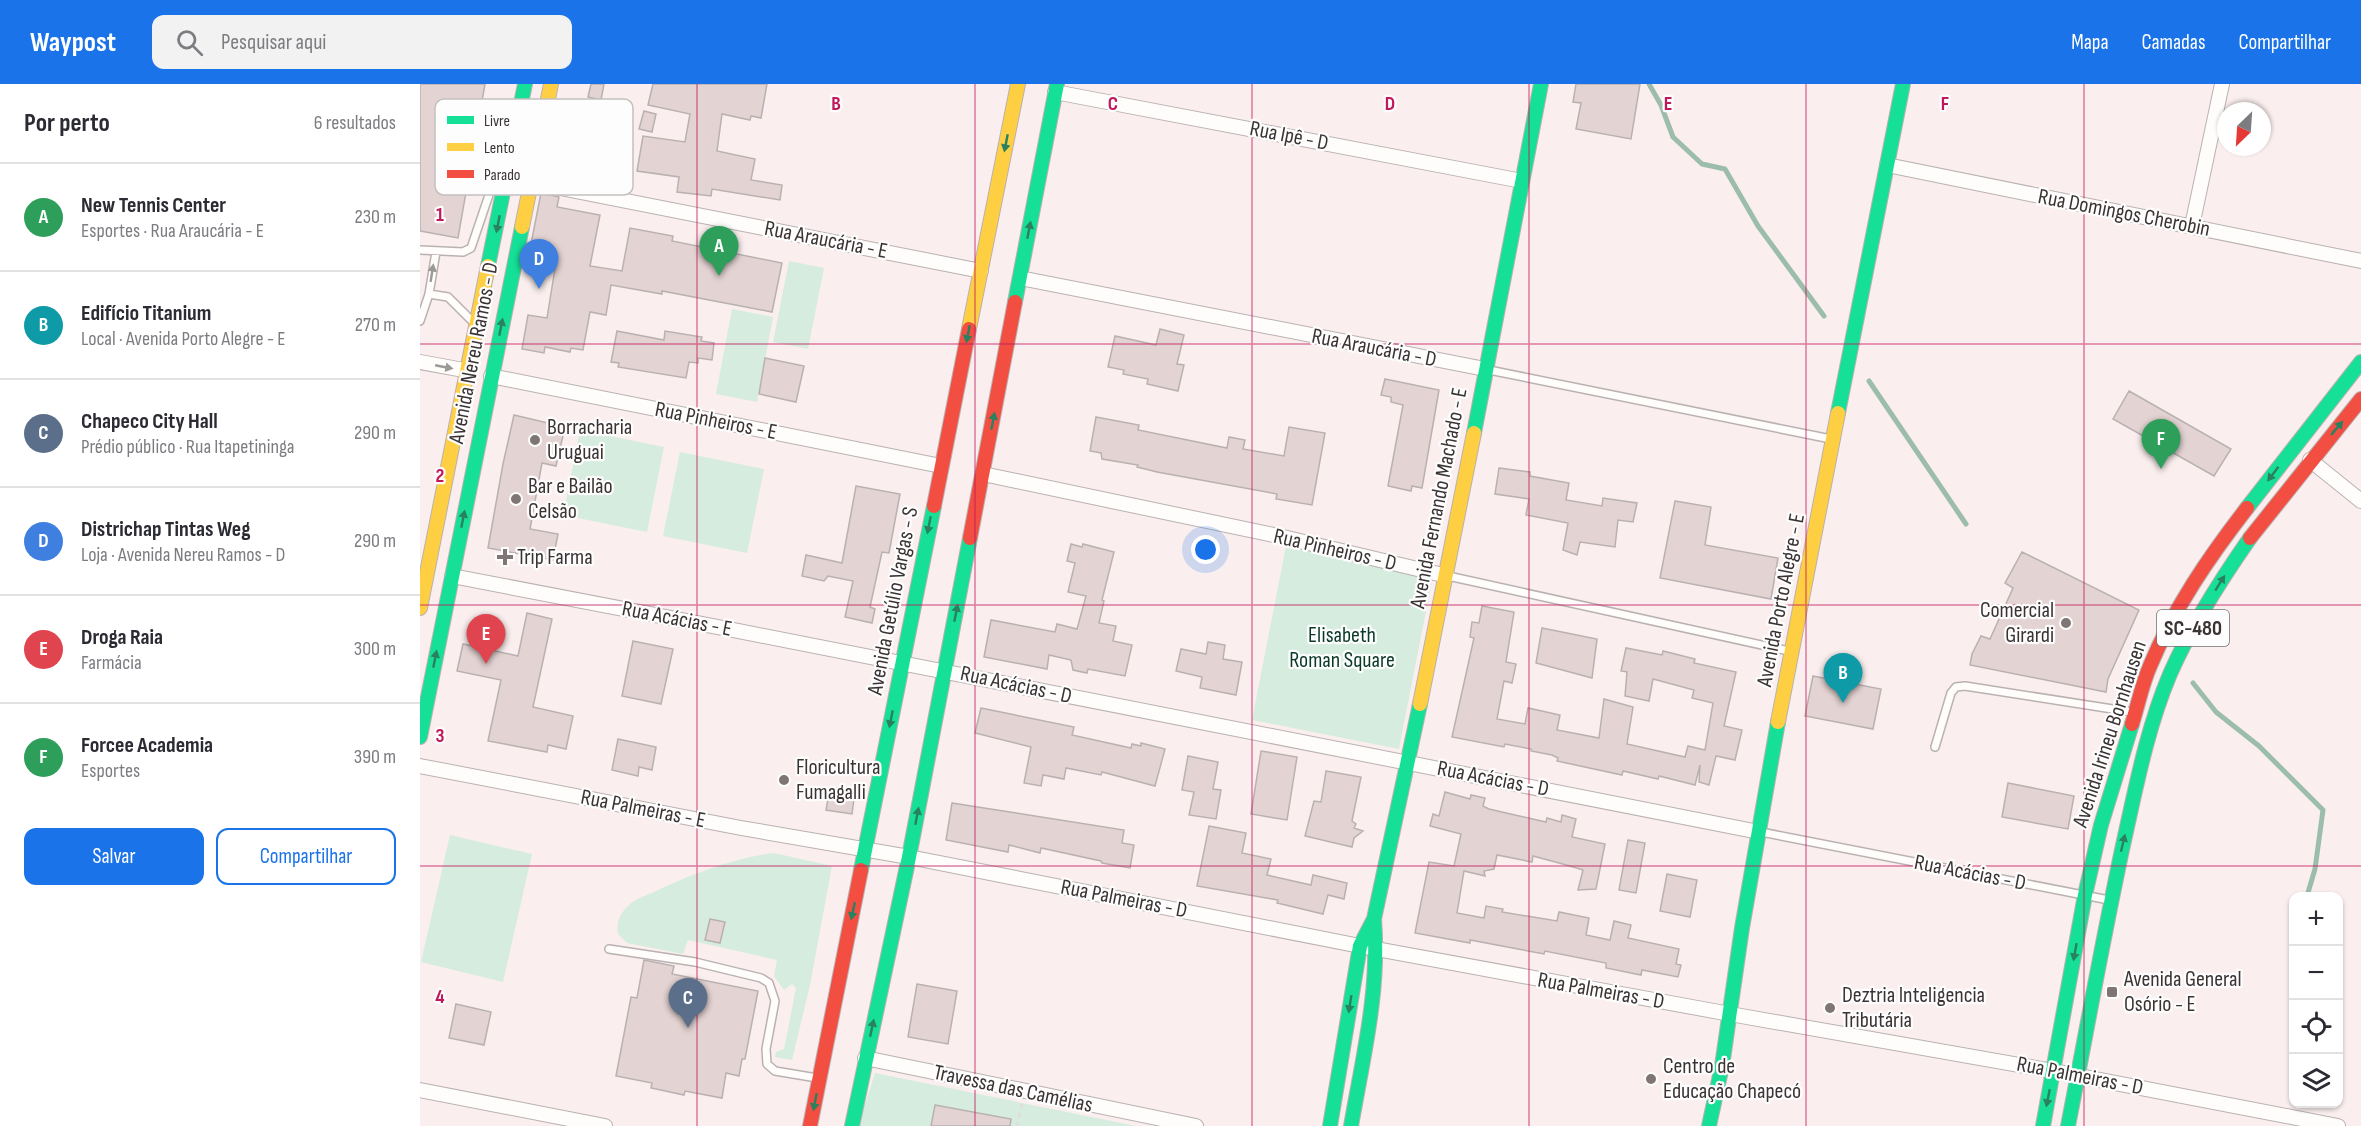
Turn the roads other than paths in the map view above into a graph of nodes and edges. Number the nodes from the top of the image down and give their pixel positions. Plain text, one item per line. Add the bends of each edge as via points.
1 (525, 84) edge
2 (551, 84) edge
3 (1541, 84) edge
4 (1903, 84) edge
5 (2222, 84) edge
6 (1015, 85) edge
7 (1056, 88) edge
8 (522, 99) edge
9 (548, 99) edge
10 (1887, 165) junction
11 (1522, 181) junction
12 (489, 195) edge
13 (503, 195) edge
14 (527, 195) edge
15 (596, 195) edge
16 (2192, 226) junction
17 (420, 250) edge
18 (436, 252) junction
19 (2361, 261) edge
20 (981, 271) junction
21 (1020, 278) junction
22 (429, 294) junction
23 (420, 321) edge
24 (477, 326) junction
25 (420, 362) edge
26 (2361, 362) edge
27 (1485, 369) junction
28 (469, 371) junction
29 (491, 376) junction
30 (2361, 399) edge
31 (1833, 440) junction
32 (2293, 447) junction
33 (2310, 460) junction
34 (941, 465) junction
35 (983, 474) junction
36 (2361, 501) edge
37 (452, 576) junction
38 (1447, 576) junction
39 (420, 608) edge
40 (1791, 651) junction
41 (902, 662) junction
42 (945, 670) junction
43 (2134, 712) junction
44 (420, 737) edge
45 (1935, 747) dead end
46 (1408, 762) junction
47 (420, 766) edge
48 (1759, 832) junction
49 (866, 849) junction
50 (909, 857) junction
51 (2085, 895) junction
52 (2110, 900) junction
53 (1374, 919) junction
54 (1360, 946) junction
55 (609, 949) dead end
56 (1378, 950) junction
57 (1730, 1014) junction
58 (865, 1058) junction
59 (2053, 1071) junction
60 (2078, 1075) junction
61 (819, 1079) junction
62 (420, 1090) edge
63 (605, 1126) edge
64 (810, 1126) edge
65 (852, 1126) edge
66 (1196, 1126) edge
67 (1330, 1126) edge
68 (1350, 1126) edge
69 (1709, 1126) edge
70 (2043, 1126) edge
71 (2068, 1126) edge
72 (2338, 1126) edge

1 - 8 street, Avenida Nereu Ramos - D
2 - 9 street, Avenida Nereu Ramos - D
3 - 11 street, Avenida Fernando Machado - E
4 - 10 street, Avenida Porto Alegre - E
5 - 16 street
6 -> 20 street, Avenida Getúlio Vargas - S
7 - 11 street, Rua Ipê - D
21 -> 7 street
10 - 16 street, Rua Domingos Cherobin
10 - 31 street, Avenida Porto Alegre - E
11 - 27 street, Avenida Fernando Machado - E
12 - 18 lane via 471,248 464,252
13 -> 24 street, Avenida Nereu Ramos - D
29 -> 14 street, Avenida Nereu Ramos - D
15 - 20 street, Rua Araucária - E
16 - 19 street, Rua Domingos Cherobin
17 - 18 lane
22 -> 18 lane
20 -> 34 street, Avenida Getúlio Vargas - S
21 - 27 street, Rua Araucária - D
35 -> 21 street
22 - 23 lane
22 - 24 lane via 448,297
24 - 28 street, Avenida Nereu Ramos - D
25 -> 28 street
26 - 32 street, Avenida Irineu Bornhausen / SC-480
27 - 31 lane, Rua Araucária - D
27 - 38 street, Avenida Fernando Machado - E
28 - 39 street, Avenida Nereu Ramos - D
29 - 34 street, Rua Pinheiros - E
37 -> 29 street, Avenida Nereu Ramos - D
33 -> 30 street, Avenida Irineu Bornhausen / SC-480
31 - 40 street, Avenida Porto Alegre - E
32 - 33 street
32 -> 43 street, Avenida Irineu Bornhausen / SC-480 via 2228,532 2177,609 2149,668
33 - 36 street
52 -> 33 street, Avenida Irineu Bornhausen / SC-480 via 2143,757 2170,676 2220,582
34 -> 41 street, Avenida Getúlio Vargas - S
35 - 38 street, Rua Pinheiros - D
42 -> 35 street
37 - 41 street, Rua Acácias - E
44 -> 37 street, Avenida Nereu Ramos - D
38 - 40 lane, Rua Pinheiros - D
38 - 46 street, Avenida Fernando Machado - E
40 - 48 street, Avenida Porto Alegre - E
41 - 42 street, Rua Acácias - D
41 -> 49 street, Avenida Getúlio Vargas - S
42 - 46 street, Rua Acácias - D
50 -> 42 street
43 - 45 lane via 1956,687
43 - 51 street, Avenida Irineu Bornhausen / SC-480
46 - 48 street, Rua Acácias - D
46 - 53 street, Avenida Fernando Machado - E
47 - 49 street, Rua Palmeiras - E
48 - 51 lane, Rua Acácias - D
48 - 57 street, Avenida Porto Alegre - E
49 - 50 street, Rua Palmeiras - D
49 -> 61 street, Avenida Getúlio Vargas - S
50 - 54 street, Rua Palmeiras - D
58 -> 50 street
51 - 52 lane, Rua Acácias - D
51 -> 59 street, Avenida Irineu Bornhausen / SC-480
52 - 60 street, Avenida Irineu Bornhausen / SC-480
53 - 54 street, Avenida Fernando Machado - E
53 - 56 street, Avenida Fernando Machado - E
54 - 56 street, Rua Palmeiras - D
54 -> 67 street, Avenida Fernando Machado - E
55 - 61 lane via 695,962 761,978 769,983 775,1001 767,1064 775,1071
56 - 57 street, Rua Palmeiras - D
56 - 68 street, Avenida Fernando Machado - E via 1375,988
57 - 59 street, Rua Palmeiras - D
57 - 69 street, Avenida Porto Alegre - E
58 - 65 street
58 - 66 street, Travessa das Camélias
59 - 60 street, Rua Palmeiras - D
59 -> 70 street, SC-480
60 - 71 street, SC-480
60 - 72 street, Rua Palmeiras - D
61 -> 64 street, Avenida Getúlio Vargas - S
62 - 63 street

